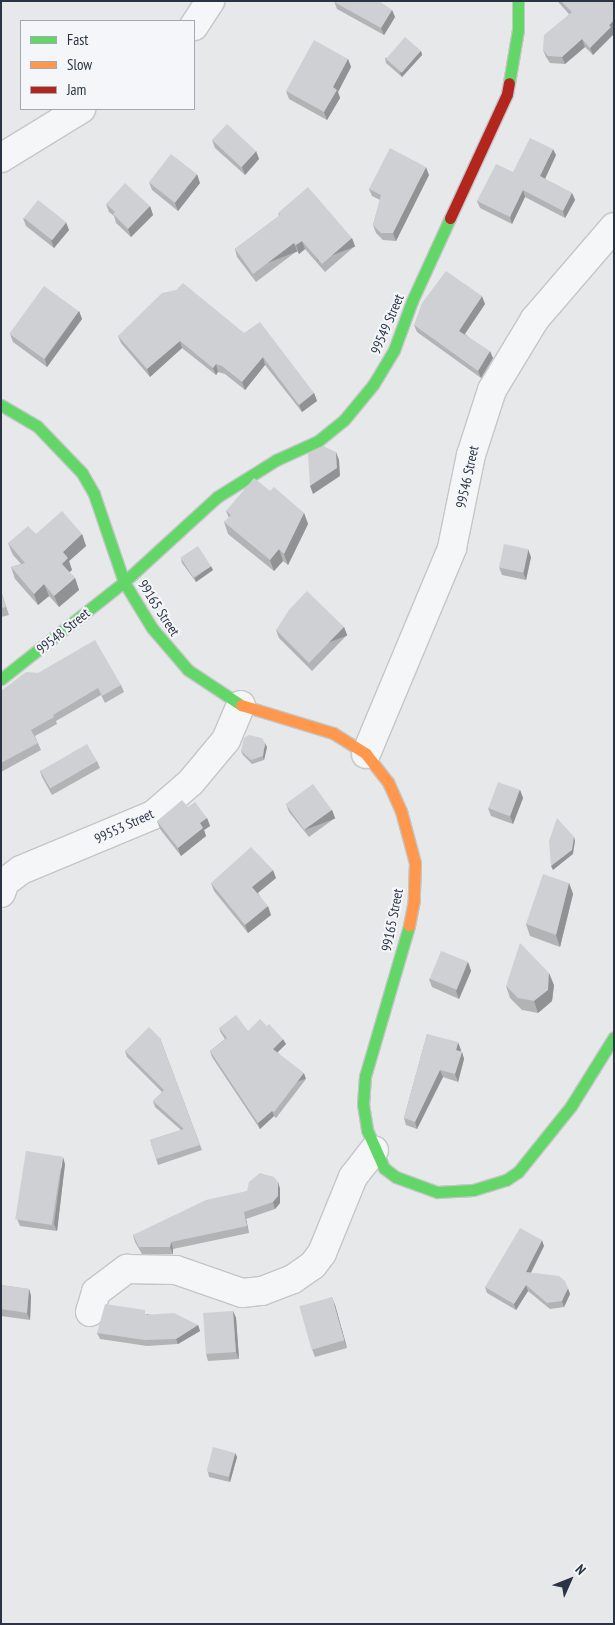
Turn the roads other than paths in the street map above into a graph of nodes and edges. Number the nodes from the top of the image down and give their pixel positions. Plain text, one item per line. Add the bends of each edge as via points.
1 (210, 1) edge
2 (518, 1) edge
3 (195, 24) edge
4 (79, 110) edge
5 (1, 158) edge
6 (614, 227) edge
7 (1, 405) edge
8 (124, 582) junction
9 (1, 679) edge
10 (241, 705) junction
11 (366, 754) junction
12 (1, 893) edge
13 (614, 1037) edge
14 (374, 1150) junction
15 (90, 1312) dead end

1 - 3 street
2 - 8 street, 99549 Street via 518,30 507,94 412,301 394,350 373,385 344,420 318,441 276,460 217,497
4 - 5 street
6 - 11 street, 99546 Street via 535,319 492,390 470,455 452,548
7 - 8 street, 99165 Street via 37,426 82,473 94,494
8 - 9 street, 99548 Street
8 - 10 street, 99165 Street via 167,648 188,670
10 - 11 street, 99165 Street via 333,733
10 - 12 street, 99553 Street via 226,740 191,782 153,815 21,870 5,882
11 - 14 street, 99165 Street via 388,782 402,810 415,862 414,900 407,934 366,1076 363,1104
13 - 14 street, 99165 Street via 571,1106 518,1172 506,1180 473,1190 437,1192 396,1177 384,1168
14 - 15 street via 353,1177 322,1253 313,1265 293,1279 262,1291 242,1293 176,1270 127,1269 96,1292

